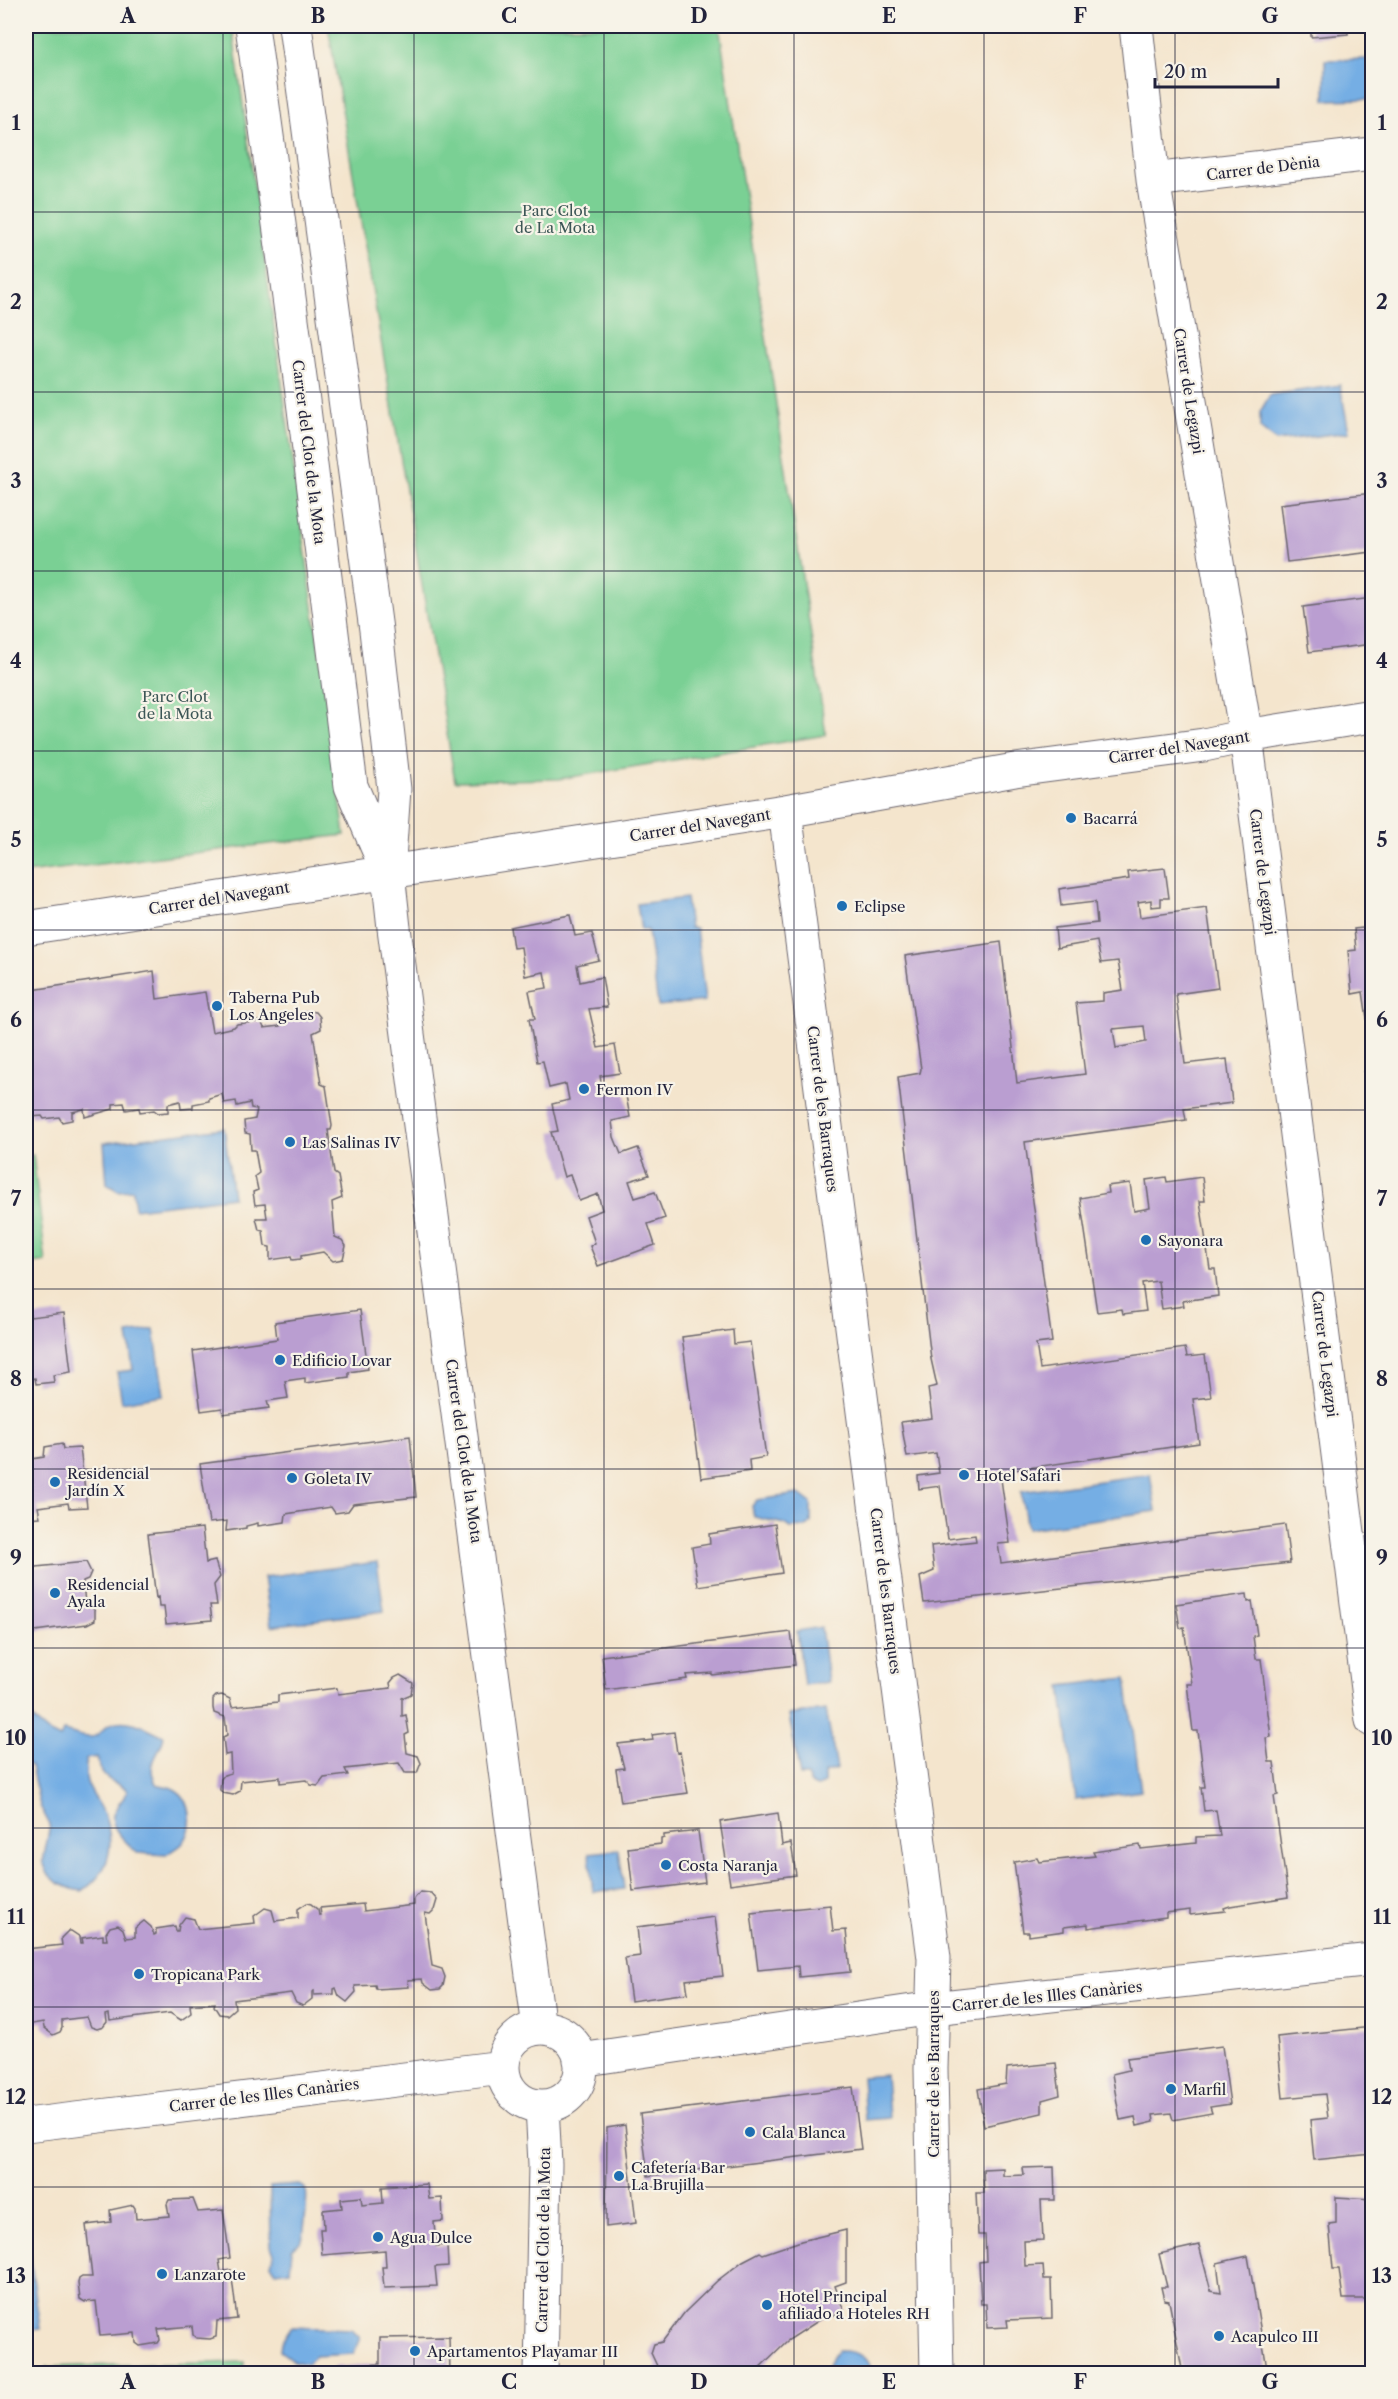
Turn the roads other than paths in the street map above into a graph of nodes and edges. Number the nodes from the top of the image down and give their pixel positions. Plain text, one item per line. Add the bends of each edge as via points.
1 (252, 26) edge
2 (295, 26) edge
3 (1136, 26) edge
4 (1372, 154) edge
5 (1153, 180) junction
6 (1372, 716) edge
7 (1246, 736) junction
8 (785, 811) junction
9 (388, 873) junction
10 (26, 928) edge
11 (1372, 1720) edge
12 (1372, 1960) edge
13 (933, 2008) junction
14 (539, 2028) junction
15 (580, 2060) junction
16 (503, 2067) junction
17 (542, 2106) junction
18 (26, 2125) edge
19 (541, 2373) edge
20 (937, 2373) edge

1 - 9 street, Carrer del Clot de la Mota via 351,786
2 - 9 street, Carrer del Clot de la Mota via 375,618 394,789
3 - 5 street, Carrer de Legazpi
4 - 5 street, Carrer de Dènia
5 - 7 street, Carrer de Legazpi
6 - 7 street, Carrer del Navegant
7 - 8 street, Carrer del Navegant via 1015,770
7 - 11 street, Carrer de Legazpi
8 - 9 street, Carrer del Navegant
8 - 13 street, Carrer de les Barraques via 934,1958
9 - 10 street, Carrer del Navegant
9 - 14 street, Carrer del Clot de la Mota
12 - 13 street, Carrer de les Illes Canàries
13 - 15 street, Carrer de les Illes Canàries
13 - 20 street, Carrer de les Barraques
14 - 15 street via 551,2029 570,2040
14 - 16 street via 510,2045
15 - 17 street via 579,2082 572,2092 554,2105
16 - 17 street via 510,2090 519,2099
16 - 18 street, Carrer de les Illes Canàries
17 - 19 street, Carrer del Clot de la Mota via 546,2164

